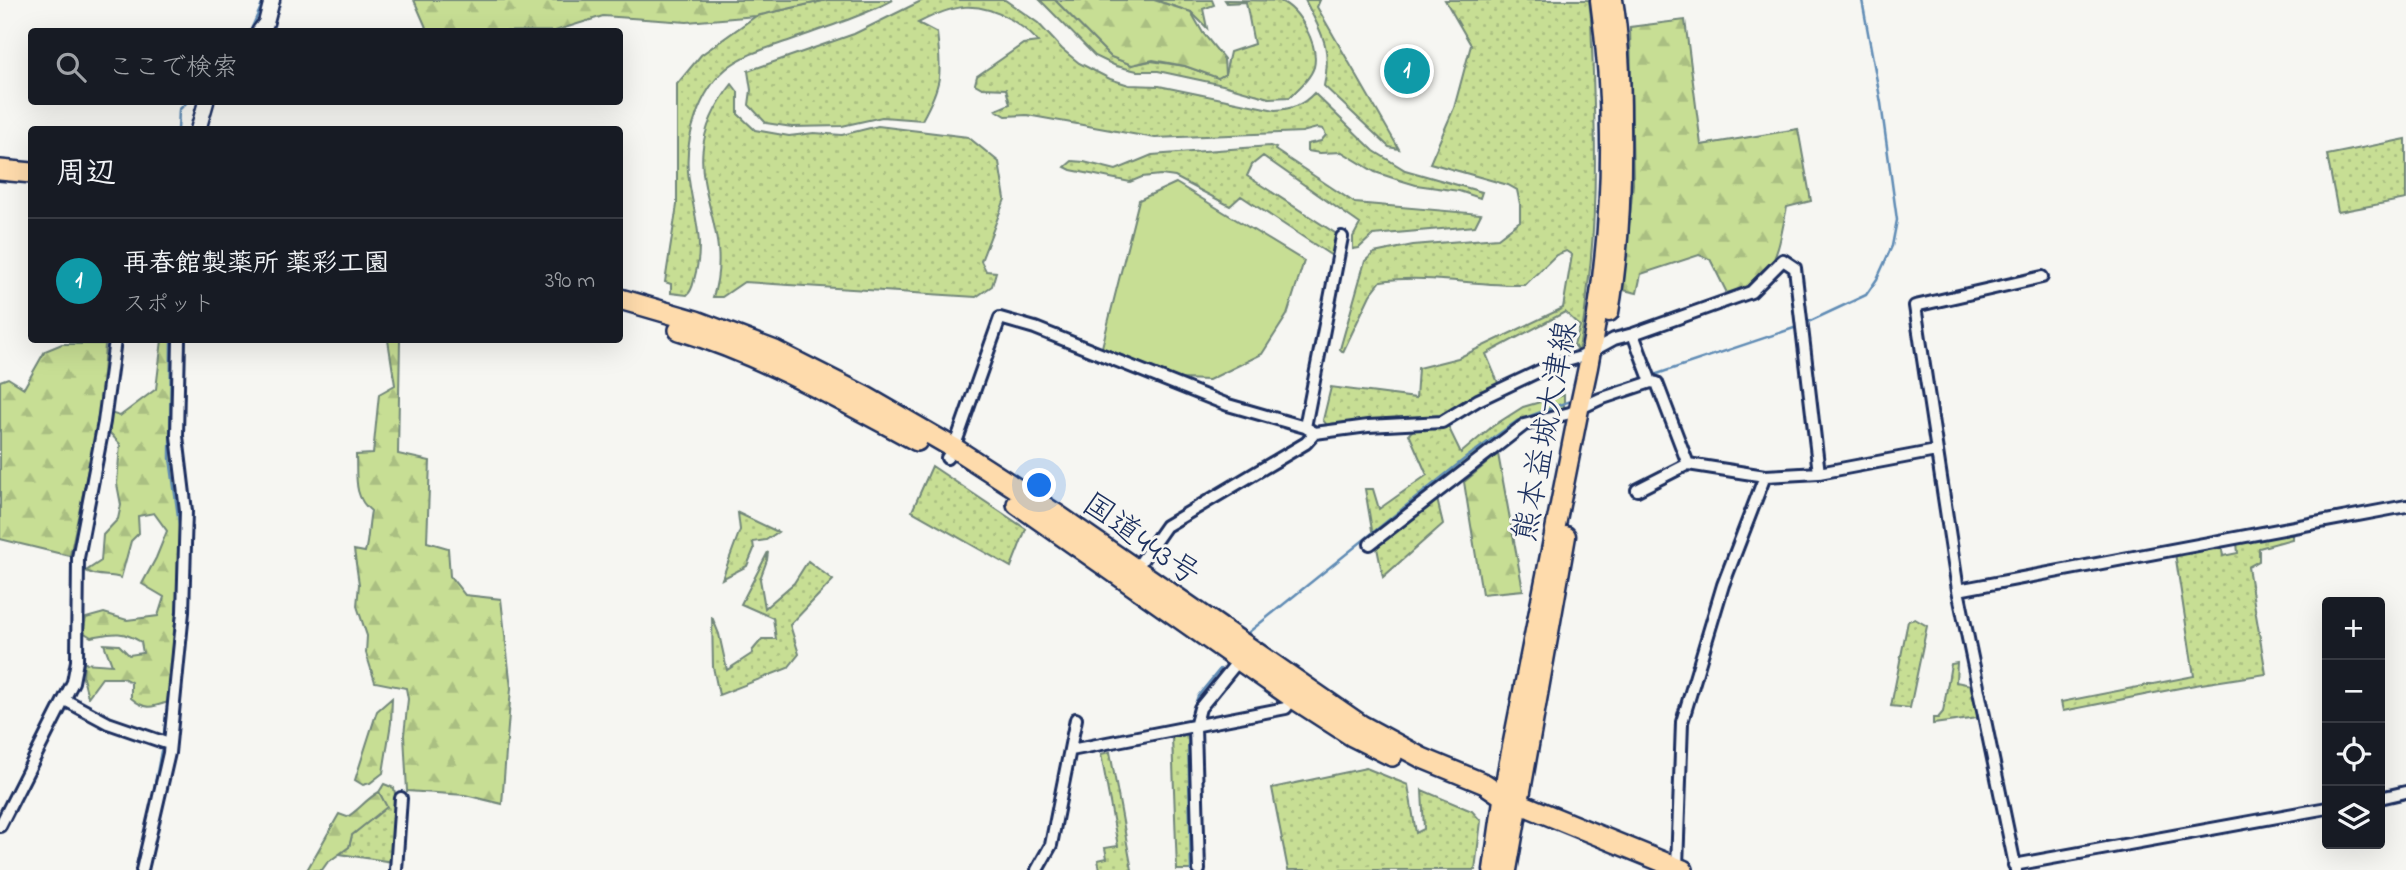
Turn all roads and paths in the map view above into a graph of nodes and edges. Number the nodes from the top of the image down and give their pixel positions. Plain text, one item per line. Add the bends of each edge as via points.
1 (272, 0) edge
2 (1600, 0) edge
3 (1613, 0) edge
4 (262, 28) edge
5 (205, 105) edge
6 (199, 126) edge
7 (0, 158) edge
8 (28, 160) edge
9 (0, 170) edge
10 (28, 173) edge
11 (1342, 237) dead end
12 (2042, 277) dead end
13 (623, 300) edge
14 (623, 313) edge
15 (1633, 334) junction
16 (115, 343) edge
17 (179, 343) edge
18 (1598, 348) junction
19 (1649, 377) junction
20 (1585, 406) junction
21 (1310, 430) junction
22 (1936, 451) junction
23 (951, 453) junction
24 (1688, 464) junction
25 (1818, 473) junction
26 (1765, 476) junction
27 (1636, 490) dead end
28 (2406, 506) edge
29 (1370, 544) dead end
30 (1132, 575) junction
31 (1958, 590) junction
32 (1239, 660) junction
33 (1293, 698) junction
34 (65, 700) junction
35 (1076, 719) dead end
36 (1190, 728) junction
37 (169, 744) junction
38 (1071, 750) junction
39 (2406, 793) edge
40 (2385, 797) edge
41 (401, 798) dead end
42 (1511, 800) junction
43 (2322, 809) edge
44 (0, 826) edge
45 (1680, 868) edge
46 (2015, 868) edge
47 (142, 870) edge
48 (396, 870) edge
49 (1037, 870) edge
50 (1199, 870) edge
51 (1493, 870) edge
52 (1507, 870) edge

1 - 4 street
2 - 18 main road, 熊本益城大津線 via 1609,171
3 - 18 main road, 熊本益城大津線 via 1621,93 1621,232
5 - 6 street
7 - 8 highway
9 - 10 highway
11 - 21 street
12 - 22 street via 1915,306
13 - 23 highway, 国道443号 via 775,351 866,397
14 - 23 highway, 国道443号 via 691,333 770,366
15 - 18 street
15 - 19 street
15 - 25 street via 1751,292 1783,260 1795,268
16 - 34 street via 78,558 77,661
17 - 37 street via 177,436 186,511 183,612
18 - 20 main road, 熊本益城大津線
18 - 21 street via 1478,400 1442,422
19 - 20 street
19 - 24 street via 1657,383
20 - 29 street via 1524,425
20 - 42 main road, 熊本益城大津線
21 - 23 street via 1228,405 1000,318
21 - 30 street via 1294,450 1167,526
22 - 25 street
22 - 31 street
23 - 30 highway, 国道443号
24 - 26 street
24 - 27 street
25 - 26 street
26 - 45 street via 1723,585 1682,722
28 - 31 street
30 - 32 highway, 国道443号
30 - 42 highway, 国道443号 via 1361,725
31 - 46 street
32 - 33 highway, 国道443号
32 - 36 street via 1200,708
33 - 36 street via 1286,708
33 - 42 highway, 国道443号 via 1352,736 1418,769 1482,795
34 - 37 street via 108,723
34 - 44 street
35 - 38 street
36 - 38 street
36 - 50 street
37 - 47 street
38 - 49 street via 1051,845
39 - 40 street
41 - 48 street
42 - 45 highway, 国道443号
42 - 51 main road, 熊本益城大津線
42 - 52 main road, 熊本益城大津線
43 - 46 street

